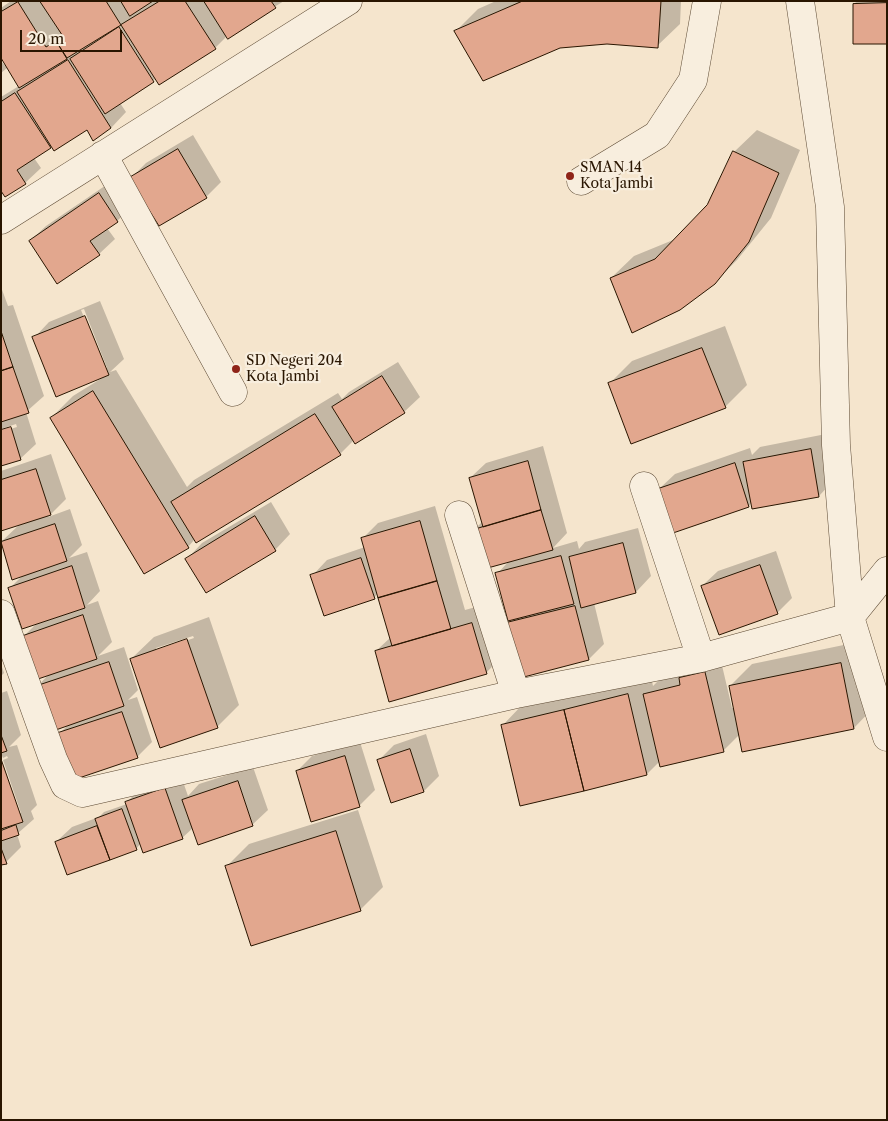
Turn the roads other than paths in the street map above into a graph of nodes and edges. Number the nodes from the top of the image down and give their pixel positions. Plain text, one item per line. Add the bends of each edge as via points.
1 (348, 1) edge
2 (707, 1) edge
3 (800, 1) edge
4 (103, 156) junction
5 (581, 181) dead end
6 (1, 220) edge
7 (233, 392) dead end
8 (644, 486) dead end
9 (459, 515) dead end
10 (887, 571) edge
11 (1, 614) edge
12 (850, 617) junction
13 (701, 658) junction
14 (516, 694) junction
15 (887, 737) edge

1 - 4 street
2 - 5 street via 693,80 657,135
3 - 12 street via 830,207 836,445
4 - 6 street
4 - 7 street
8 - 13 street
9 - 14 street
10 - 12 street
11 - 14 street via 53,759 65,785 82,793
12 - 13 street
12 - 15 street
13 - 14 street

